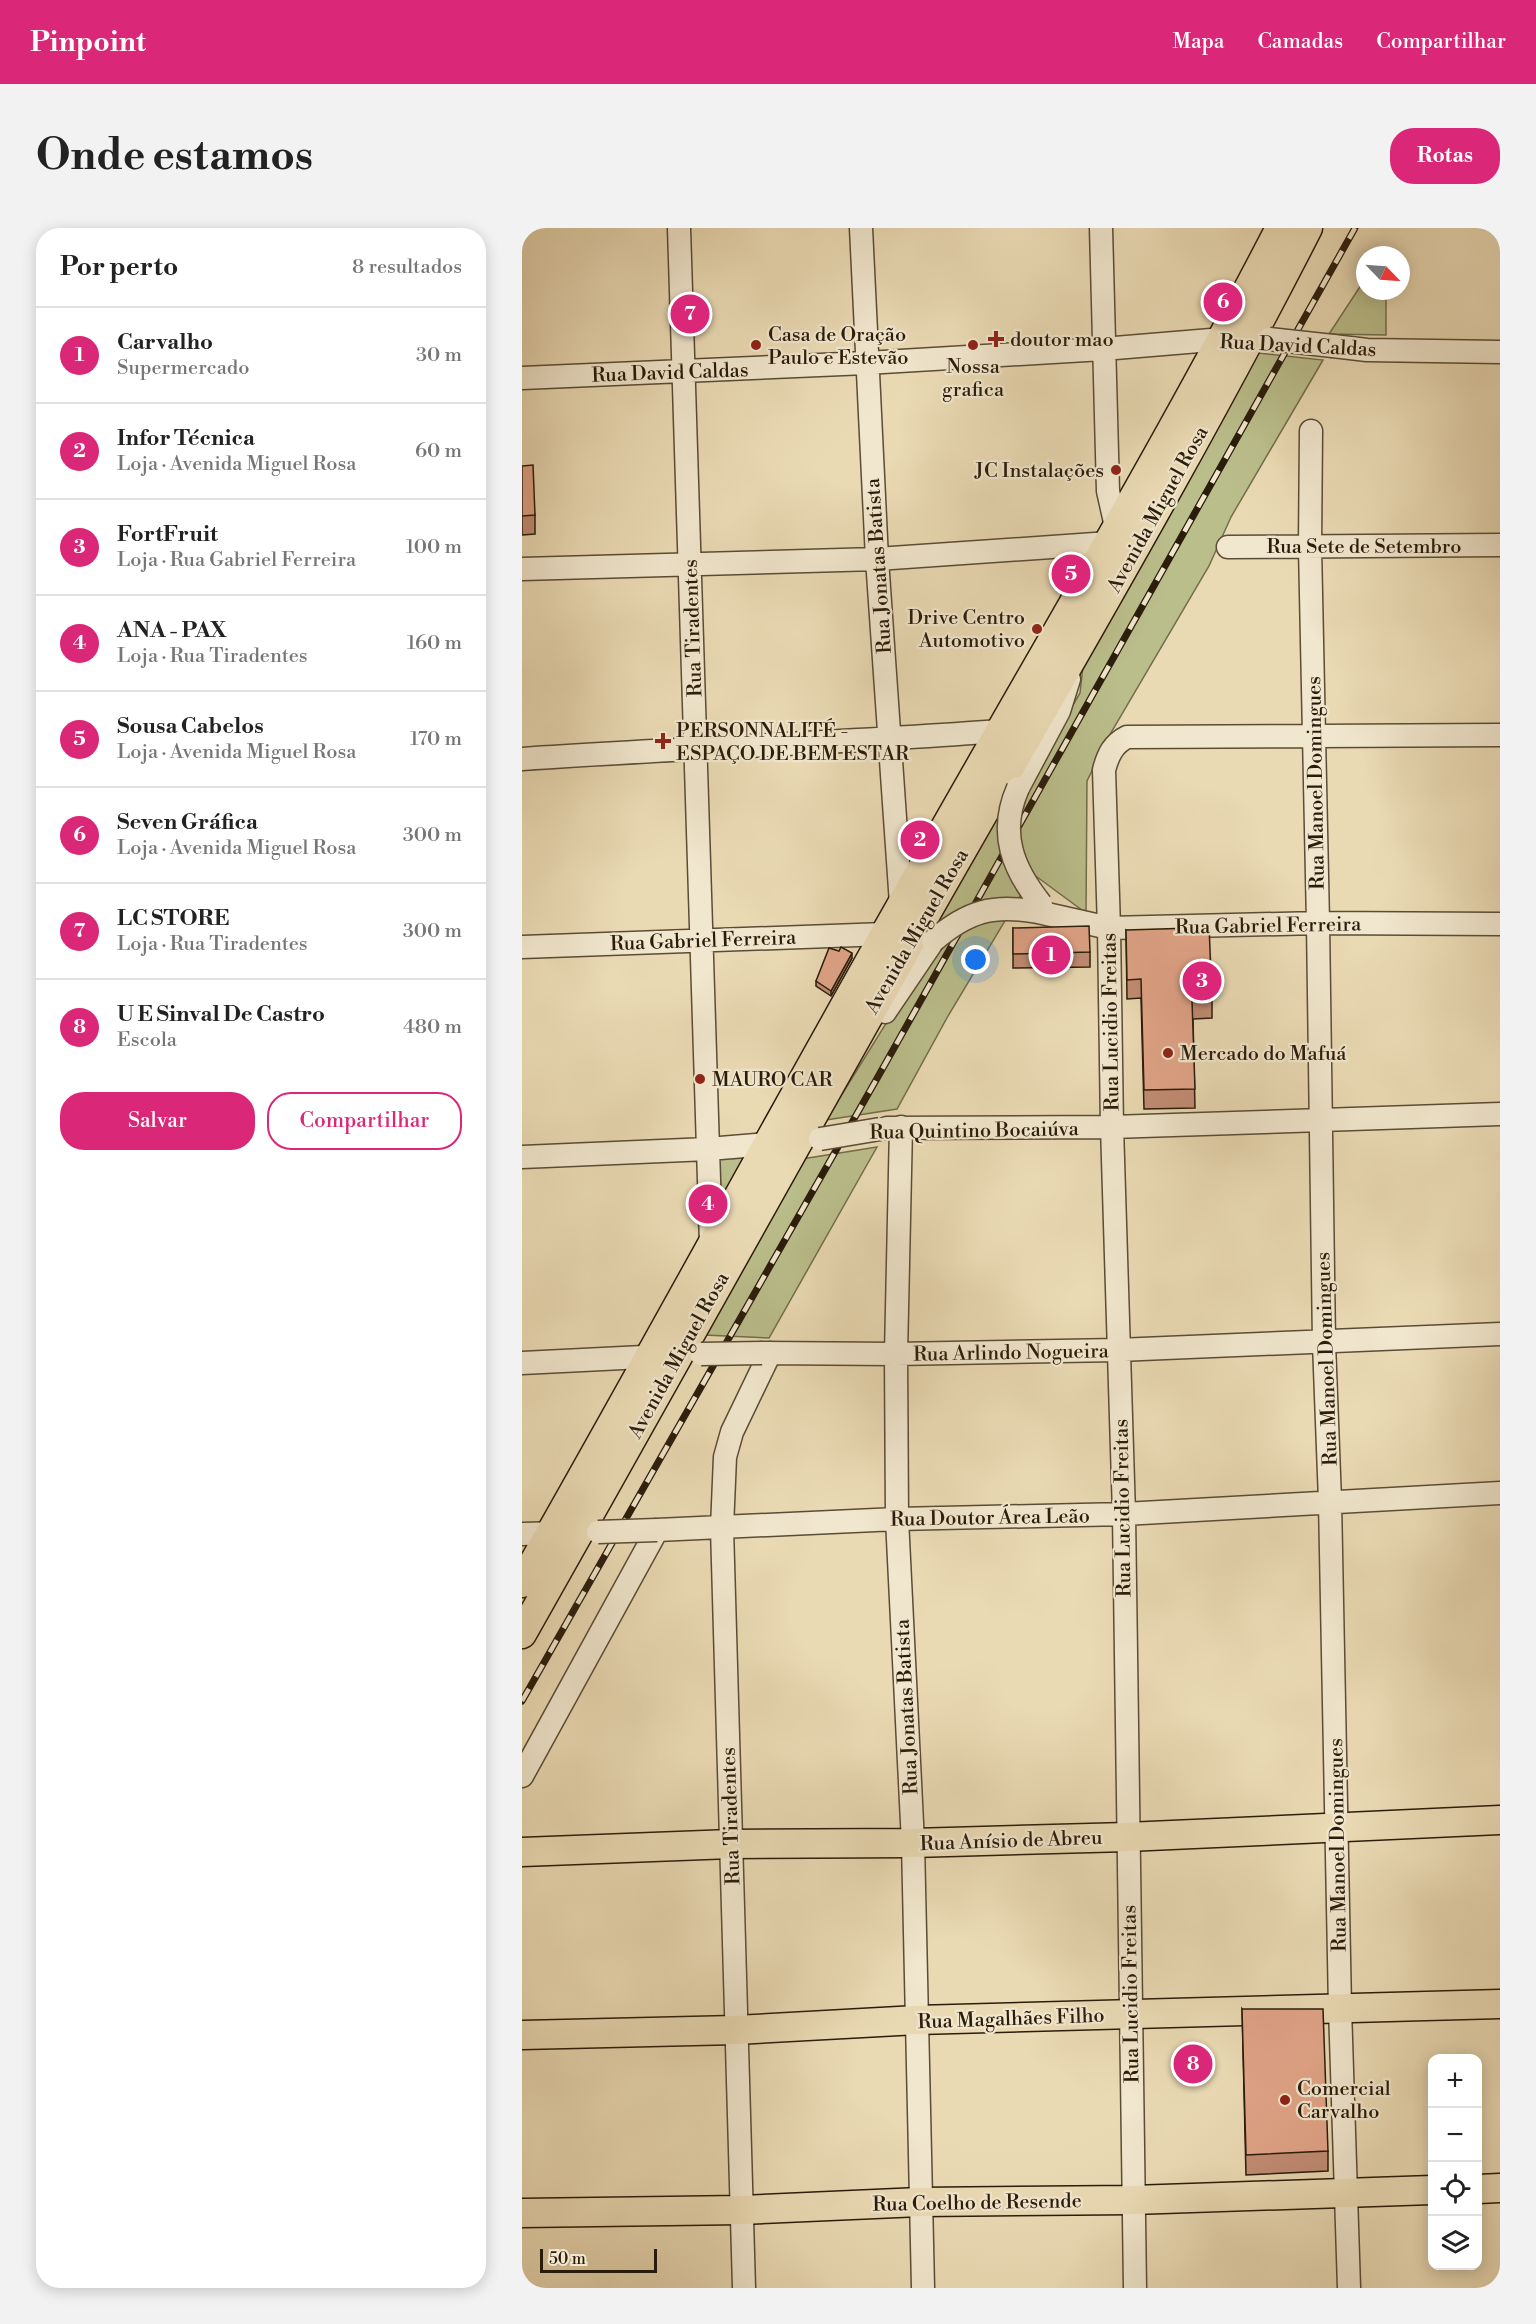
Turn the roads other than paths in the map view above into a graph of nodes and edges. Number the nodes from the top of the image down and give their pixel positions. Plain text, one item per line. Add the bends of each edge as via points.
1 (679, 228) edge
2 (861, 228) edge
3 (1101, 228) edge
4 (1280, 228) edge
5 (1308, 228) edge
6 (1222, 338) junction
7 (1260, 339) junction
8 (1103, 349) junction
9 (1500, 352) edge
10 (866, 363) junction
11 (683, 372) junction
12 (522, 378) edge
13 (1311, 430) dead end
14 (1164, 471) junction
15 (1113, 537) junction
16 (1500, 545) edge
17 (1228, 547) dead end
18 (1310, 547) junction
19 (877, 559) junction
20 (690, 564) junction
21 (522, 569) edge
22 (1076, 652) junction
23 (1000, 731) junction
24 (1500, 735) edge
25 (1315, 737) junction
26 (891, 739) junction
27 (695, 747) junction
28 (522, 759) edge
29 (901, 904) junction
30 (1045, 911) junction
31 (1318, 923) junction
32 (1500, 924) edge
33 (1109, 928) junction
34 (885, 934) junction
35 (701, 939) junction
36 (522, 947) edge
37 (837, 1071) junction
38 (1500, 1114) edge
39 (1320, 1121) junction
40 (1112, 1127) junction
41 (890, 1128) junction
42 (809, 1140) junction
43 (768, 1144) junction
44 (708, 1149) junction
45 (522, 1157) edge
46 (711, 1244) junction
47 (1500, 1334) edge
48 (1324, 1343) junction
49 (1118, 1350) junction
50 (766, 1353) junction
51 (896, 1354) junction
52 (689, 1355) junction
53 (648, 1358) junction
54 (522, 1363) edge
55 (1500, 1493) edge
56 (1330, 1501) junction
57 (1124, 1514) junction
58 (897, 1519) junction
59 (722, 1528) junction
60 (657, 1530) junction
61 (589, 1532) junction
62 (551, 1533) junction
63 (522, 1534) edge
64 (522, 1583) edge
65 (522, 1634) edge
66 (522, 1776) edge
67 (1500, 1820) edge
68 (1337, 1828) junction
69 (1127, 1837) junction
70 (913, 1843) junction
71 (731, 1844) junction
72 (522, 1852) edge
73 (1500, 2004) edge
74 (1340, 2008) junction
75 (1131, 2015) junction
76 (917, 2020) junction
77 (736, 2030) junction
78 (522, 2034) edge
79 (1500, 2188) edge
80 (1482, 2189) edge
81 (1428, 2190) edge
82 (1345, 2192) junction
83 (1133, 2200) junction
84 (920, 2202) junction
85 (742, 2210) junction
86 (522, 2213) edge
87 (744, 2288) edge
88 (923, 2288) edge
89 (1135, 2288) edge
90 (1349, 2288) edge

1 - 11 street, Rua Tiradentes
2 - 10 street, Rua Jonatas Batista
3 - 8 street
4 - 6 main road, Avenida Miguel Rosa
5 - 7 main road, Avenida Miguel Rosa
6 - 7 street, Rua David Caldas
6 - 8 street, Rua David Caldas
6 - 14 main road, Avenida Miguel Rosa
7 - 9 street, Rua David Caldas, bridge via 1367,350
7 - 14 main road, Avenida Miguel Rosa
8 - 10 street, Rua David Caldas
8 - 15 street
10 - 11 street, Rua David Caldas
10 - 19 street, Rua Jonatas Batista
11 - 12 street, Rua David Caldas
11 - 20 street, Rua Tiradentes
13 - 18 street, Rua Manoel Domingues
14 - 15 main road, Avenida Miguel Rosa
14 - 22 main road, Avenida Miguel Rosa
15 - 19 street
15 - 23 main road, Avenida Miguel Rosa
16 - 18 street, Rua Sete de Setembro
17 - 18 street, Rua Sete de Setembro
18 - 25 street, Rua Manoel Domingues
19 - 20 street
19 - 26 street, Rua Jonatas Batista
20 - 21 street
20 - 27 street, Rua Tiradentes
22 - 30 street, bridge via 1059,711 1018,788 1010,812 1012,856
22 - 37 main road, Avenida Miguel Rosa
23 - 26 street
23 - 29 main road, Avenida Miguel Rosa
24 - 25 street
25 - 31 street, Rua Manoel Domingues
25 - 33 street, Rua Lucidio Freitas via 1127,737 1118,741 1108,754 1104,770
26 - 27 street
26 - 29 street, Rua Jonatas Batista
27 - 28 street
27 - 35 street, Rua Tiradentes
29 - 34 main road, Avenida Miguel Rosa
30 - 33 street, Rua Gabriel Ferreira
30 - 37 street, Rua Gabriel Ferreira, bridge via 992,908 962,919 933,941 872,1032
31 - 32 street, Rua Gabriel Ferreira
31 - 33 street, Rua Gabriel Ferreira
31 - 39 street, Rua Manoel Domingues
33 - 40 street, Rua Lucidio Freitas
34 - 35 street, Rua Gabriel Ferreira
34 - 43 main road, Avenida Miguel Rosa
35 - 36 street, Rua Gabriel Ferreira
35 - 44 street, Rua Tiradentes
37 - 42 main road, Avenida Miguel Rosa
38 - 39 street, Rua Quintino Bocaiúva
39 - 40 street, Rua Quintino Bocaiúva
39 - 48 street, Rua Manoel Domingues
40 - 41 street, Rua Quintino Bocaiúva
40 - 49 street, Rua Lucidio Freitas
41 - 42 street, Rua Quintino Bocaiúva, bridge
41 - 51 street, Rua Jonatas Batista
42 - 43 street, Rua Quintino Bocaiúva
42 - 52 main road, Avenida Miguel Rosa
43 - 44 street, Rua Quintino Bocaiúva
43 - 46 main road, Avenida Miguel Rosa
44 - 45 street, Rua Quintino Bocaiúva
44 - 46 street, Rua Tiradentes
46 - 53 main road, Avenida Miguel Rosa
47 - 48 street, Rua Arlindo Nogueira
48 - 49 street, Rua Arlindo Nogueira
48 - 56 street, Rua Manoel Domingues
49 - 51 street, Rua Arlindo Nogueira
49 - 57 street, Rua Lucidio Freitas
50 - 51 street, Rua Arlindo Nogueira
50 - 52 street, Rua Arlindo Nogueira, bridge
50 - 59 street, Rua Tiradentes via 725,1457
51 - 58 street, Rua Jonatas Batista
52 - 53 street, Rua Arlindo Nogueira
52 - 61 main road, Avenida Miguel Rosa
53 - 54 street, Rua Arlindo Nogueira
53 - 62 main road, Avenida Miguel Rosa
55 - 56 street, Rua Doutor Área Leão
56 - 57 street, Rua Doutor Área Leão
56 - 68 street, Rua Manoel Domingues
57 - 58 street, Rua Doutor Área Leão
57 - 69 street, Rua Lucidio Freitas
58 - 59 street, Rua Doutor Área Leão
58 - 70 street, Rua Jonatas Batista
59 - 60 street, Rua Doutor Área Leão
59 - 71 street, Rua Tiradentes
60 - 61 street, Rua Doutor Área Leão, bridge
60 - 66 street
61 - 62 street, Rua Doutor Área Leão
61 - 65 main road, Avenida Miguel Rosa
62 - 63 street, Rua Doutor Área Leão
62 - 64 main road, Avenida Miguel Rosa
67 - 68 main road, Rua Anísio de Abreu
68 - 69 main road, Rua Anísio de Abreu
68 - 74 street, Rua Manoel Domingues
69 - 70 main road, Rua Anísio de Abreu
69 - 75 street, Rua Lucidio Freitas
70 - 71 main road, Rua Anísio de Abreu
70 - 76 street, Rua Jonatas Batista
71 - 72 main road, Rua Anísio de Abreu
71 - 77 street, Rua Tiradentes
73 - 74 main road, Rua Magalhães Filho
74 - 75 main road, Rua Magalhães Filho
74 - 82 street, Rua Manoel Domingues
75 - 76 main road, Rua Magalhães Filho
75 - 83 street, Rua Lucidio Freitas
76 - 77 main road, Rua Magalhães Filho
76 - 84 street, Rua Jonatas Batista
77 - 78 main road, Rua Magalhães Filho
77 - 85 street, Rua Tiradentes
79 - 80 main road
81 - 82 main road, Rua Coelho de Resende
82 - 83 main road, Rua Coelho de Resende
82 - 90 street, Rua Manoel Domingues
83 - 84 main road, Rua Coelho de Resende
83 - 89 street, Rua Lucidio Freitas
84 - 85 main road, Rua Coelho de Resende
84 - 88 street, Rua Jonatas Batista
85 - 86 main road, Rua Coelho de Resende
85 - 87 street, Rua Tiradentes

